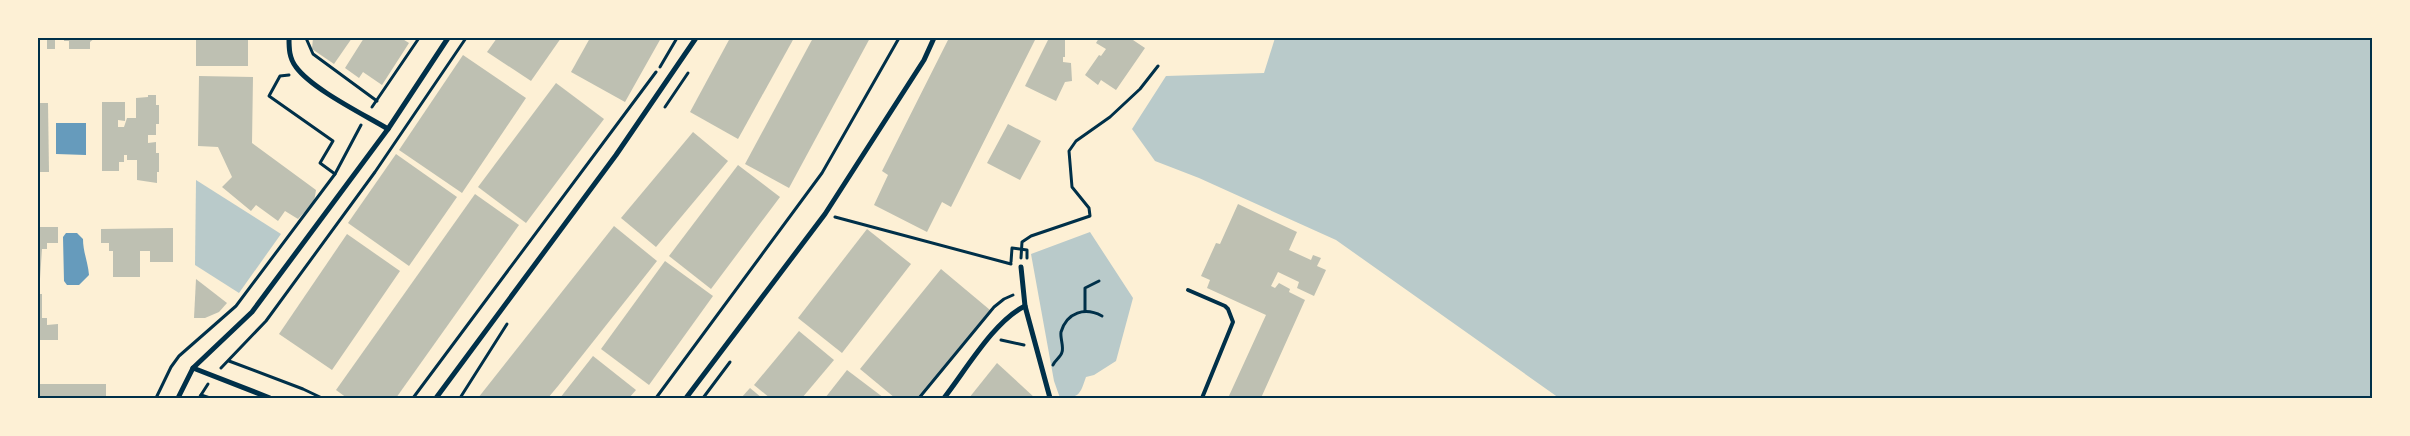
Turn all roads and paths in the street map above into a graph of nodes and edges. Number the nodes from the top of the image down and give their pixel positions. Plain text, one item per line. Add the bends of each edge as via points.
1 (289, 38) edge
2 (306, 38) edge
3 (419, 38) edge
4 (448, 38) edge
5 (677, 38) edge
6 (696, 38) edge
7 (899, 38) edge
8 (934, 38) edge
9 (1158, 66) dead end
10 (289, 75) dead end
11 (377, 100) junction
12 (367, 116) junction
13 (388, 129) junction
14 (334, 174) junction
15 (826, 214) junction
16 (1020, 267) junction
17 (1099, 281) dead end
18 (1188, 290) dead end
19 (1013, 295) dead end
20 (1025, 306) junction
21 (1085, 311) junction
22 (1102, 316) dead end
23 (229, 361) dead end
24 (192, 368) junction
25 (1052, 369) dead end
26 (201, 395) dead end
27 (156, 398) edge
28 (178, 398) edge
29 (210, 398) edge
30 (270, 398) edge
31 (322, 398) edge
32 (413, 398) edge
33 (436, 398) edge
34 (656, 398) edge
35 (686, 398) edge
36 (919, 398) edge
37 (944, 398) edge
38 (1050, 398) edge
39 (1202, 398) edge

1 - 12 street via 289,52 295,66 305,76
2 - 11 path via 313,54
3 - 11 path
4 - 13 street
5 - 32 path via 660,67
6 - 33 street via 616,155
7 - 34 path via 822,173
8 - 15 street via 924,60
9 - 16 path via 1140,89 1110,117 1076,141 1069,151 1072,187 1089,208 1090,216 1022,242
10 - 14 path via 280,76 269,96 333,141 320,162
11 - 12 path
12 - 13 street
12 - 14 path
13 - 24 street via 252,312
14 - 27 path via 236,306 179,356
15 - 16 path
15 - 35 street
16 - 20 street
17 - 21 path via 1085,288
18 - 39 lane via 1224,306 1233,322
19 - 36 path via 994,307
20 - 37 street via 1015,311 993,334
20 - 38 street
21 - 22 path
21 - 25 path via 1073,314 1061,333 1062,352
23 - 31 path
24 - 28 street
24 - 30 street
26 - 29 path

